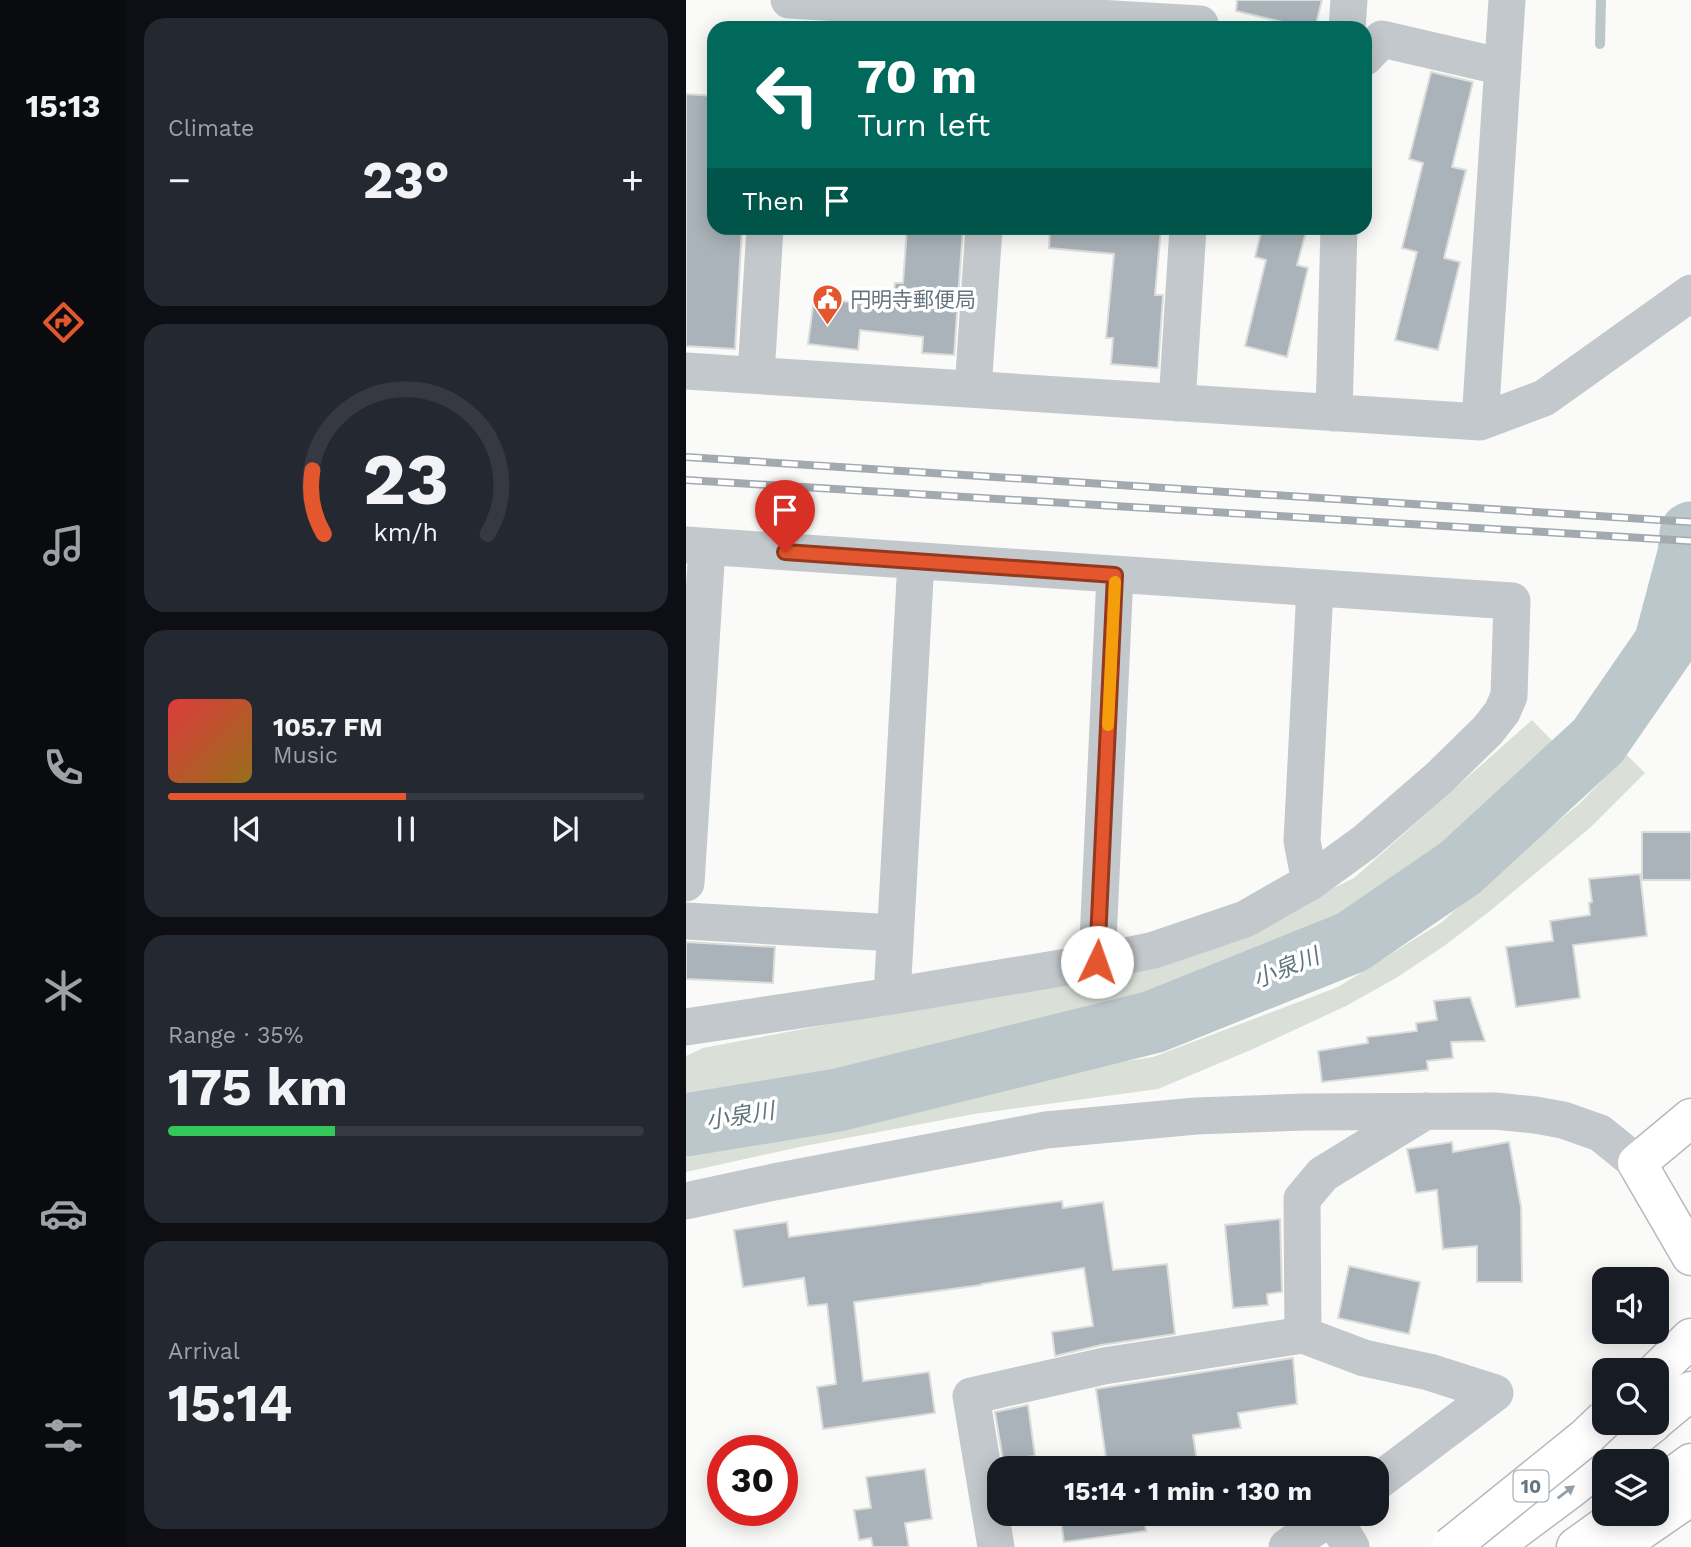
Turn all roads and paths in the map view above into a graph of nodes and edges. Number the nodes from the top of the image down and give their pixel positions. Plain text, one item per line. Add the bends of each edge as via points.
1 (780, 0) edge
2 (789, 0) edge
3 (1349, 0) edge
4 (1507, 0) edge
5 (998, 13) edge
6 (1201, 17) edge
7 (779, 21) edge
8 (1348, 21) edge
9 (1372, 50) edge
10 (1503, 67) junction
11 (765, 235) edge
12 (984, 235) edge
13 (1188, 235) edge
14 (1339, 235) edge
15 (1691, 293) edge
16 (686, 371) edge
17 (755, 375) junction
18 (973, 389) junction
19 (1177, 403) junction
20 (1334, 413) junction
21 (1480, 422) junction
22 (696, 546) edge
23 (916, 561) junction
24 (1115, 575) junction
25 (1315, 588) junction
26 (1310, 882) junction
27 (686, 883) edge
28 (686, 921) edge
29 (895, 933) junction
30 (1097, 962) junction
31 (892, 996) junction
32 (686, 1027) edge
33 (1426, 1111) junction
34 (1691, 1118) edge
35 (1637, 1163) junction
36 (686, 1202) edge
37 (1691, 1256) edge
38 (1303, 1335) junction
39 (1691, 1339) edge
40 (1669, 1360) edge
41 (1691, 1364) edge
42 (1669, 1381) edge
43 (1691, 1391) edge
44 (1669, 1409) edge
45 (1592, 1430) edge
46 (1599, 1435) edge
47 (1638, 1435) edge
48 (1620, 1449) edge
49 (1691, 1463) edge
50 (1592, 1471) edge
51 (1389, 1473) edge
52 (1669, 1479) edge
53 (1691, 1496) edge
54 (1318, 1526) edge
55 (1340, 1526) edge
56 (1605, 1526) edge
57 (996, 1547) edge
58 (1287, 1547) edge
59 (1351, 1547) edge
60 (1448, 1547) edge
61 (1492, 1547) edge
62 (1576, 1547) edge
63 (1617, 1547) edge

1 - 7 street
2 - 5 street
3 - 8 street
4 - 10 street
5 - 6 street
9 - 10 street via 1382,39
10 - 21 street
11 - 17 street
12 - 18 street
13 - 19 street
14 - 20 street
15 - 21 street via 1544,398
16 - 17 street
17 - 18 street
18 - 19 street
19 - 20 street
20 - 21 street
22 - 23 street
22 - 27 street
23 - 24 street
23 - 29 street
24 - 25 street
24 - 30 street
25 - 26 street via 1302,841
25 - 26 street via 1512,601 1509,696 1502,712 1439,778
26 - 30 street via 1245,919 1154,950
28 - 29 street
29 - 31 street
30 - 31 street
31 - 32 street
33 - 35 street via 1495,1111 1563,1120 1600,1133
33 - 36 street via 1196,1116 1046,1130
33 - 38 street via 1322,1174 1302,1199
34 - 35 main road
35 - 37 main road
38 - 51 street via 1364,1358 1495,1393
38 - 57 street via 1104,1366 971,1396
39 - 40 main road
41 - 42 main road
43 - 44 main road
45 - 60 main road, bridge
46 - 60 main road, 10
47 - 48 main road
49 - 52 main road
61 -> 50 main road
53 - 63 main road
54 - 58 street
55 - 59 street
56 - 62 main road

